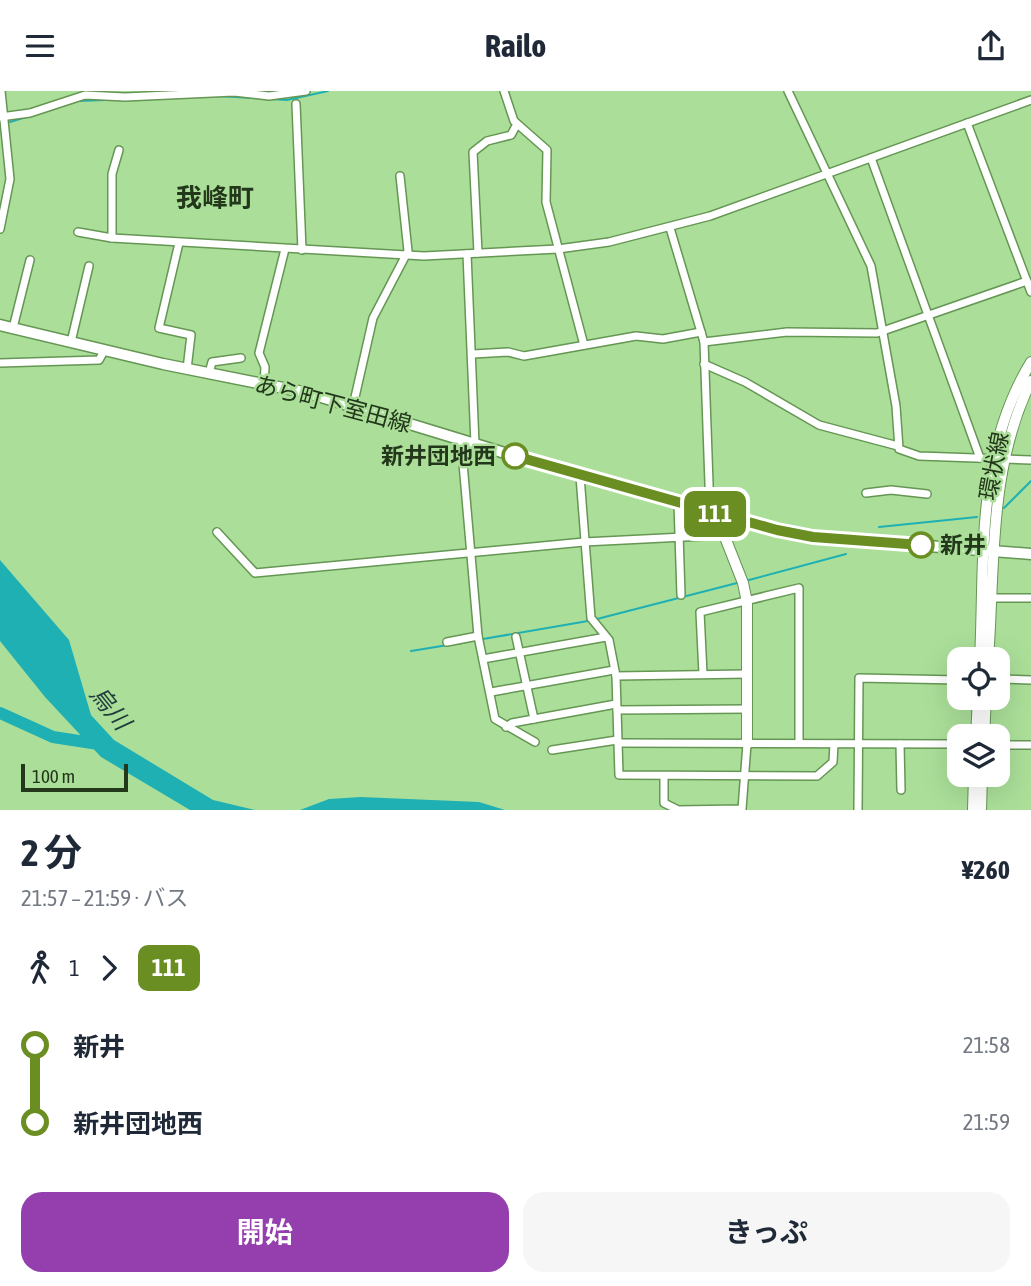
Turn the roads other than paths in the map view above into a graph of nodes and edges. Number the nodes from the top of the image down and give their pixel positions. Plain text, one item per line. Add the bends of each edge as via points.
1 (1, 91) edge
2 (306, 91) edge
3 (504, 91) edge
4 (788, 91) edge
5 (166, 92) edge
6 (1031, 100) edge
7 (296, 104) dead end
8 (2, 117) edge
9 (967, 123) junction
10 (517, 124) junction
11 (119, 150) dead end
12 (871, 158) junction
13 (827, 174) junction
14 (400, 176) dead end
15 (670, 228) junction
16 (0, 229) edge
17 (78, 232) dead end
18 (112, 238) junction
19 (179, 243) junction
20 (285, 249) junction
21 (558, 249) junction
22 (302, 250) junction
23 (478, 253) junction
24 (467, 254) junction
25 (407, 255) junction
26 (30, 260) dead end
27 (89, 265) dead end
28 (1027, 281) junction
29 (1031, 292) edge
30 (928, 315) junction
31 (0, 325) edge
32 (13, 328) junction
33 (882, 332) junction
34 (701, 333) junction
35 (71, 342) junction
36 (704, 342) junction
37 (584, 345) junction
38 (104, 351) junction
39 (473, 354) junction
40 (241, 359) dead end
41 (1031, 362) edge
42 (0, 363) edge
43 (704, 364) junction
44 (187, 369) junction
45 (209, 373) junction
46 (1031, 381) edge
47 (264, 384) junction
48 (353, 406) junction
49 (461, 440) junction
50 (475, 444) junction
51 (898, 446) junction
52 (980, 458) junction
53 (998, 459) junction
54 (1031, 460) edge
55 (580, 476) junction
56 (866, 493) dead end
57 (927, 494) dead end
58 (678, 503) junction
59 (715, 514) junction
60 (217, 533) dead end
61 (724, 535) junction
62 (678, 537) junction
63 (584, 542) junction
64 (988, 550) junction
65 (470, 552) junction
66 (1031, 554) edge
67 (681, 595) dead end
68 (992, 598) junction
69 (1031, 598) edge
70 (747, 602) junction
71 (478, 636) junction
72 (516, 637) dead end
73 (606, 637) junction
74 (447, 642) dead end
75 (981, 647) edge
76 (989, 647) edge
77 (520, 653) junction
78 (483, 659) junction
79 (615, 673) junction
80 (702, 674) junction
81 (747, 674) junction
82 (1010, 679) edge
83 (947, 680) edge
84 (1031, 680) edge
85 (527, 686) junction
86 (491, 692) junction
87 (617, 707) junction
88 (747, 709) junction
89 (534, 719) junction
90 (506, 727) junction
91 (618, 741) junction
92 (535, 742) dead end
93 (799, 743) junction
94 (747, 744) junction
95 (834, 744) junction
96 (858, 744) junction
97 (900, 744) junction
98 (947, 744) edge
99 (1010, 745) edge
100 (1031, 745) edge
101 (552, 751) dead end
102 (664, 776) junction
103 (745, 776) junction
104 (974, 787) edge
105 (982, 787) edge
106 (901, 790) dead end
107 (858, 810) edge
108 (973, 810) edge
109 (981, 810) edge

1 - 8 street
2 - 5 street via 269,96
3 - 10 street
4 - 13 street
5 - 8 street via 85,95
6 - 9 street
7 - 22 street
8 - 16 street via 10,179
9 - 12 street
9 - 28 street
10 - 21 street via 547,149 546,202
10 - 23 street via 510,135 487,141 473,152
11 - 18 street via 112,174
12 - 13 street
12 - 30 street
13 - 15 street
13 - 33 street via 868,258
14 - 25 street
15 - 21 street
15 - 34 street
17 - 18 street
18 - 19 street
19 - 20 street
19 - 44 street via 159,328 191,335
20 - 22 street
20 - 47 street via 259,353 265,367
21 - 23 street
21 - 37 street
22 - 25 street
23 - 24 street
24 - 25 street
24 - 39 street
25 - 48 street via 373,318
26 - 32 street
27 - 35 street
28 - 29 street
28 - 30 street
30 - 33 street
30 - 52 street
31 - 32 main road, あら町下室田線
32 - 35 main road, あら町下室田線
33 - 36 street via 787,332
33 - 51 street via 896,406
34 - 36 street
34 - 37 street via 663,339 636,336
35 - 38 main road, あら町下室田線
36 - 43 street
37 - 39 street via 524,356
38 - 42 street via 99,360
38 - 44 main road, あら町下室田線
39 - 50 street
40 - 45 street via 212,362
41 - 53 street, 環状線 via 1008,409
43 - 51 street via 745,381 819,425
43 - 59 street
44 - 45 main road, あら町下室田線
45 - 47 main road, あら町下室田線
46 - 53 street, 環状線
47 - 48 main road, あら町下室田線
48 - 49 main road, あら町下室田線
49 - 50 main road, あら町下室田線
49 - 65 street
50 - 55 main road, あら町下室田線
51 - 52 street via 919,456
52 - 53 street
53 - 54 street
53 - 64 street, 環状線
55 - 58 main road, あら町下室田線
55 - 63 street
56 - 57 street
58 - 59 main road, あら町下室田線
58 - 62 street
59 - 61 street
59 - 64 main road, あら町下室田線 via 813,537
60 - 65 street via 255,573
61 - 62 street
61 - 70 street
62 - 63 street
62 - 67 street
63 - 65 street
63 - 73 street via 591,618
64 - 66 main road, あら町下室田線
64 - 68 street, 環状線
64 - 75 street, 環状線
65 - 71 street
68 - 69 street
68 - 76 street, 環状線
70 - 80 street via 700,612
70 - 81 street
70 - 93 street via 799,589
71 - 74 street
71 - 78 street
72 - 77 street
73 - 77 street
73 - 79 street
77 - 78 street
77 - 85 street
78 - 86 street
79 - 80 street
79 - 85 street
79 - 87 street
80 - 81 street
81 - 88 street
82 - 84 street
83 - 96 street via 859,678
85 - 86 street
85 - 89 street
86 - 90 street via 495,719
87 - 88 street
87 - 89 street
87 - 91 street
88 - 94 street
89 - 90 street
90 - 92 street
91 - 94 street
91 - 101 street
91 - 102 street via 621,777
93 - 94 street
93 - 95 street
94 - 103 street
95 - 96 street
95 - 103 street via 833,762 817,776
96 - 97 street
96 - 107 street
97 - 98 street
97 - 106 street
99 - 100 street
102 - 103 street
102 - 103 street via 664,803 691,810 742,809
104 - 108 street
105 - 109 street

